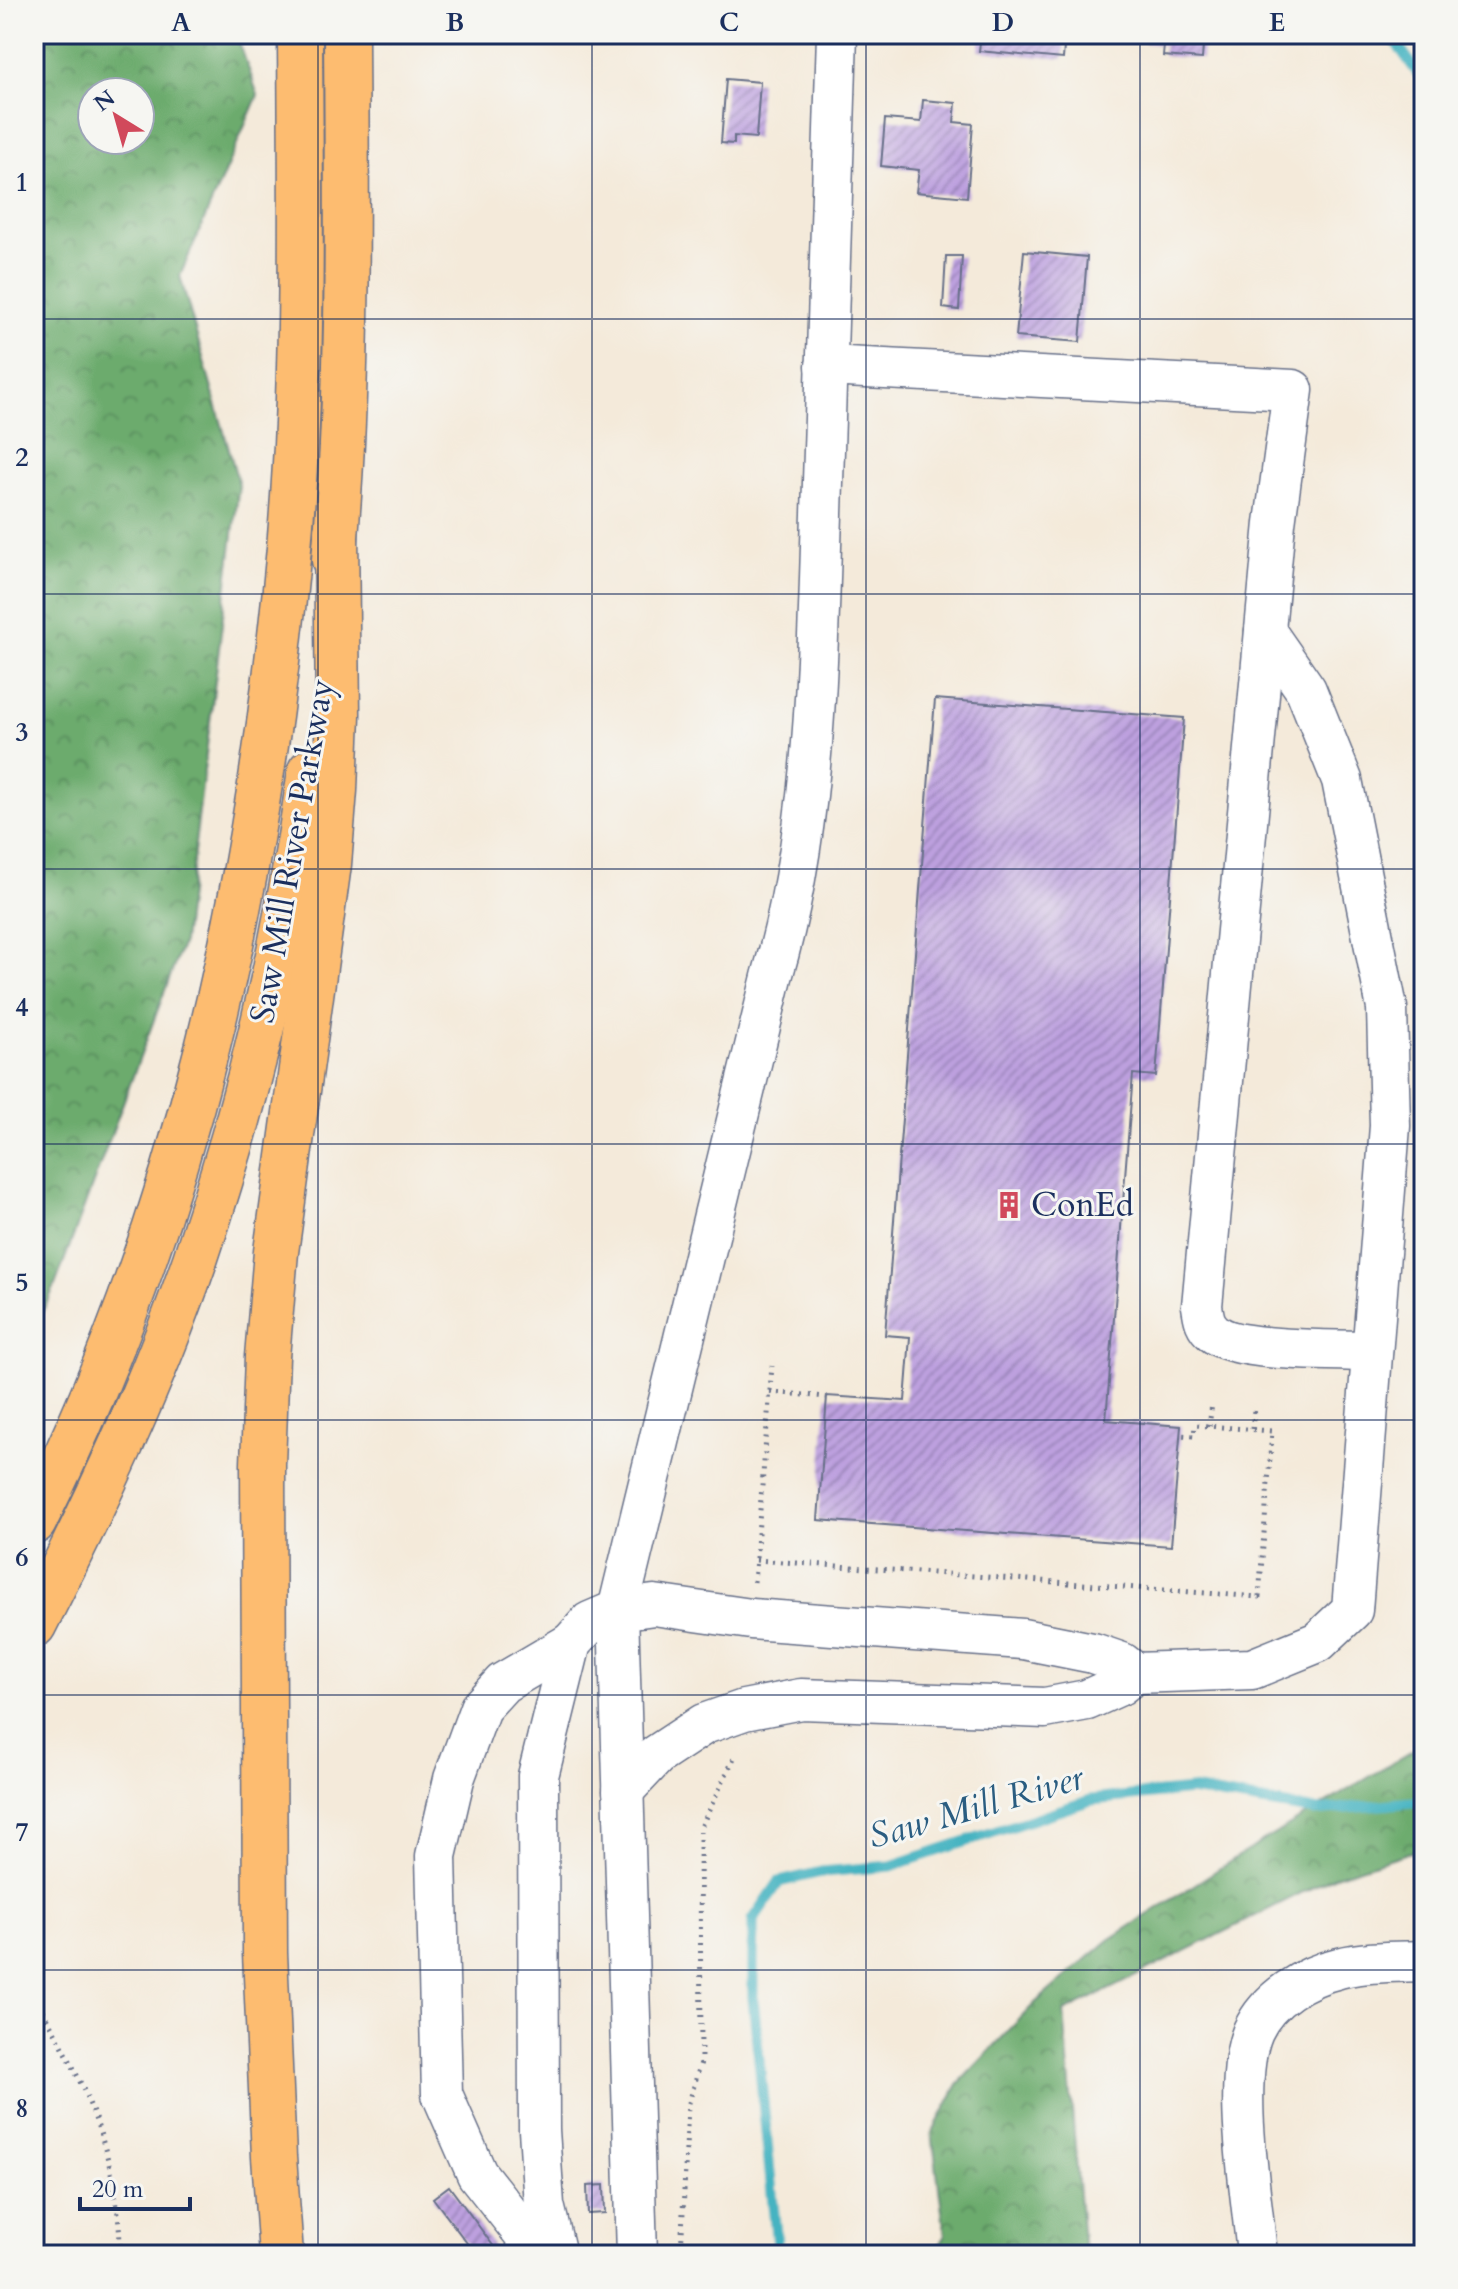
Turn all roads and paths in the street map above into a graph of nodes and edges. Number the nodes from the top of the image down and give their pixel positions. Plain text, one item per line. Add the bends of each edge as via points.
1 (300, 34) edge
2 (346, 34) edge
3 (837, 34) edge
4 (826, 366) junction
5 (336, 531) junction
6 (1265, 631) junction
7 (1372, 1351) junction
8 (772, 1366) dead end
9 (770, 1392) junction
10 (827, 1397) dead end
11 (1212, 1404) dead end
12 (1254, 1410) dead end
13 (1209, 1426) junction
14 (1252, 1429) junction
15 (1180, 1435) dead end
16 (34, 1522) edge
17 (756, 1560) junction
18 (618, 1610) junction
19 (751, 1619) junction
20 (34, 1625) edge
21 (571, 1643) junction
22 (1135, 1673) junction
23 (744, 1710) junction
24 (623, 1791) junction
25 (1424, 1961) edge
26 (34, 1997) edge
27 (120, 2255) edge
28 (281, 2255) edge
29 (541, 2255) edge
30 (556, 2255) edge
31 (637, 2255) edge
32 (681, 2255) edge
33 (1257, 2255) edge

1 - 16 highway, Saw Mill River Parkway via 299,296 289,545 258,806 220,1002 188,1128 101,1376
2 - 5 highway, Saw Mill River Parkway via 346,292
3 - 4 lane
4 - 6 lane via 1293,390
4 - 18 lane via 805,818 788,921
5 - 20 highway, Saw Mill River Parkway via 306,802 277,963 239,1119 165,1340 116,1457
5 - 28 highway via 334,805 276,1252 266,1372 265,1953
6 - 7 lane via 1306,690 1342,780 1387,1008 1390,1126
6 - 7 lane via 1202,1306 1205,1324 1216,1335 1242,1344
7 - 22 lane via 1352,1610 1318,1642 1252,1669
8 - 9 path
9 - 10 path
9 - 17 path
11 - 13 path
12 - 14 path
13 - 14 path
13 - 15 path via 1195,1425 1194,1436
14 - 17 path via 1272,1431 1259,1597
17 - 19 path
18 - 19 lane via 654,1605
18 - 21 lane via 590,1622
18 - 24 lane
19 - 22 lane via 1023,1639 1093,1653
21 - 29 lane via 503,1683 480,1708 454,1779 436,1856 442,2094 477,2174
21 - 30 lane via 538,1776 539,2130 544,2205
22 - 23 lane via 1087,1700 1045,1708 801,1699
23 - 24 lane via 704,1724 657,1755
23 - 32 path via 741,1743 700,1829 701,2062 688,2106
24 - 31 lane
25 - 33 lane via 1339,1968 1300,1983 1274,2002 1254,2030 1245,2062 1243,2107
26 - 27 path via 97,2119 112,2172

